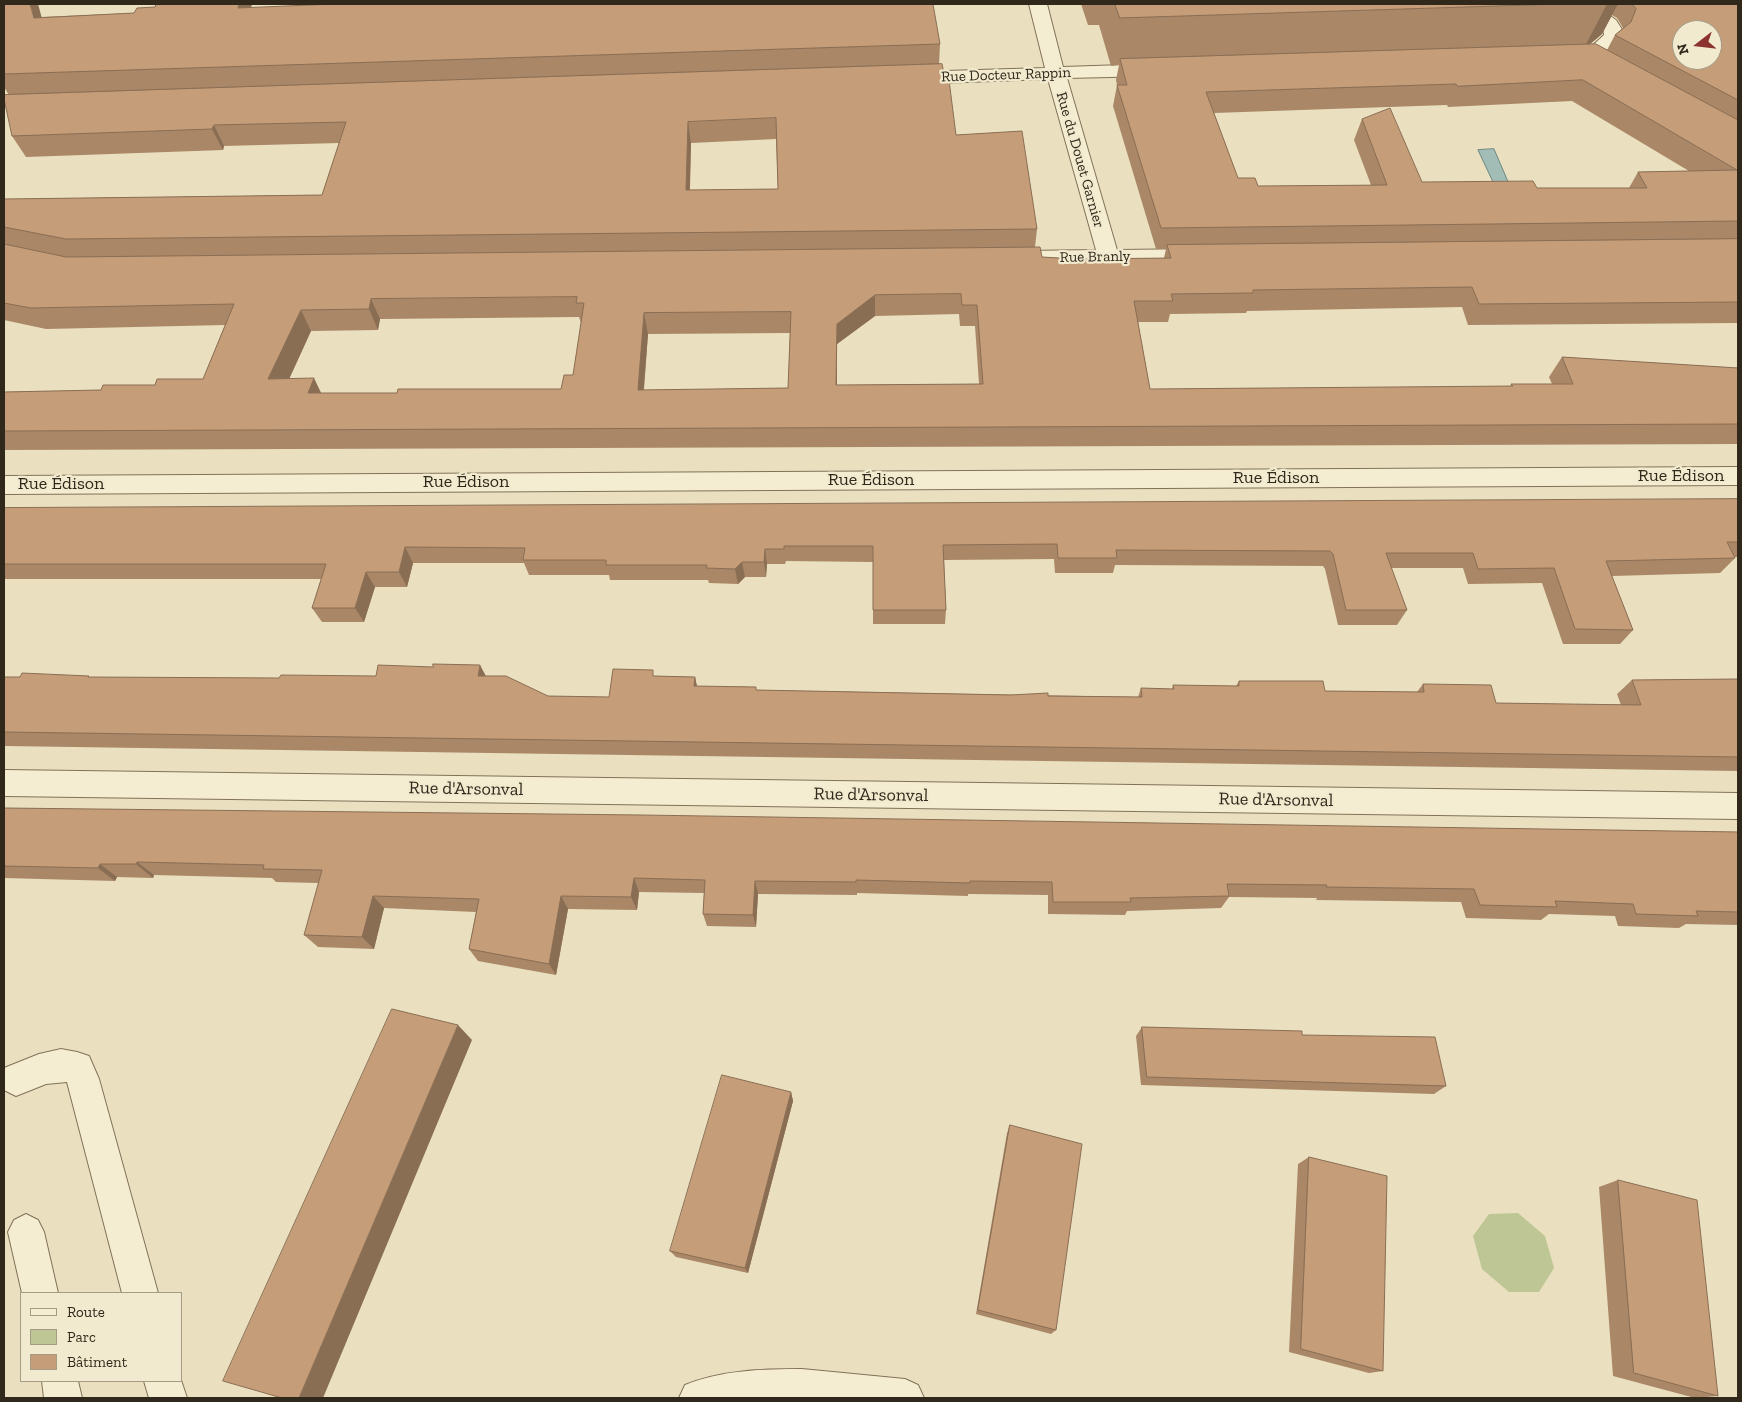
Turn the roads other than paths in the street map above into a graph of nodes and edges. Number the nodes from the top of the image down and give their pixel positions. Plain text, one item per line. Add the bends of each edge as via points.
1 (1038, 4) edge
2 (1582, 4) edge
3 (1569, 57) edge
4 (1589, 57) junction
5 (1606, 66) edge
6 (1175, 69) edge
7 (1056, 73) junction
8 (897, 78) edge
9 (1226, 256) edge
10 (1108, 257) junction
11 (1006, 258) edge
12 (1738, 476) edge
13 (4, 485) edge
14 (4, 783) edge
15 (1738, 806) edge
16 (16, 1080) dead end
17 (26, 1232) dead end
18 (40, 1292) edge
19 (140, 1292) edge
20 (60, 1382) edge
21 (163, 1382) edge
22 (64, 1398) edge
23 (168, 1398) edge
24 (698, 1398) edge
25 (905, 1398) edge

1 - 7 street, Rue du Douet Garnier
2 - 4 street via 1610,24 1614,31 1613,37
3 - 4 street
4 - 5 street
6 - 7 street, Rue Docteur Rappin
7 - 8 street, Rue Docteur Rappin
7 - 10 street, Rue du Douet Garnier
9 - 10 street, Rue Branly
10 - 11 street, Rue Branly
12 - 13 street, Rue Édison
14 - 15 street, Rue d'Arsonval
16 - 19 street via 57,1065 78,1068
17 - 18 street
20 - 22 street
21 - 23 street
24 - 25 street via 734,1390 774,1387 814,1387

